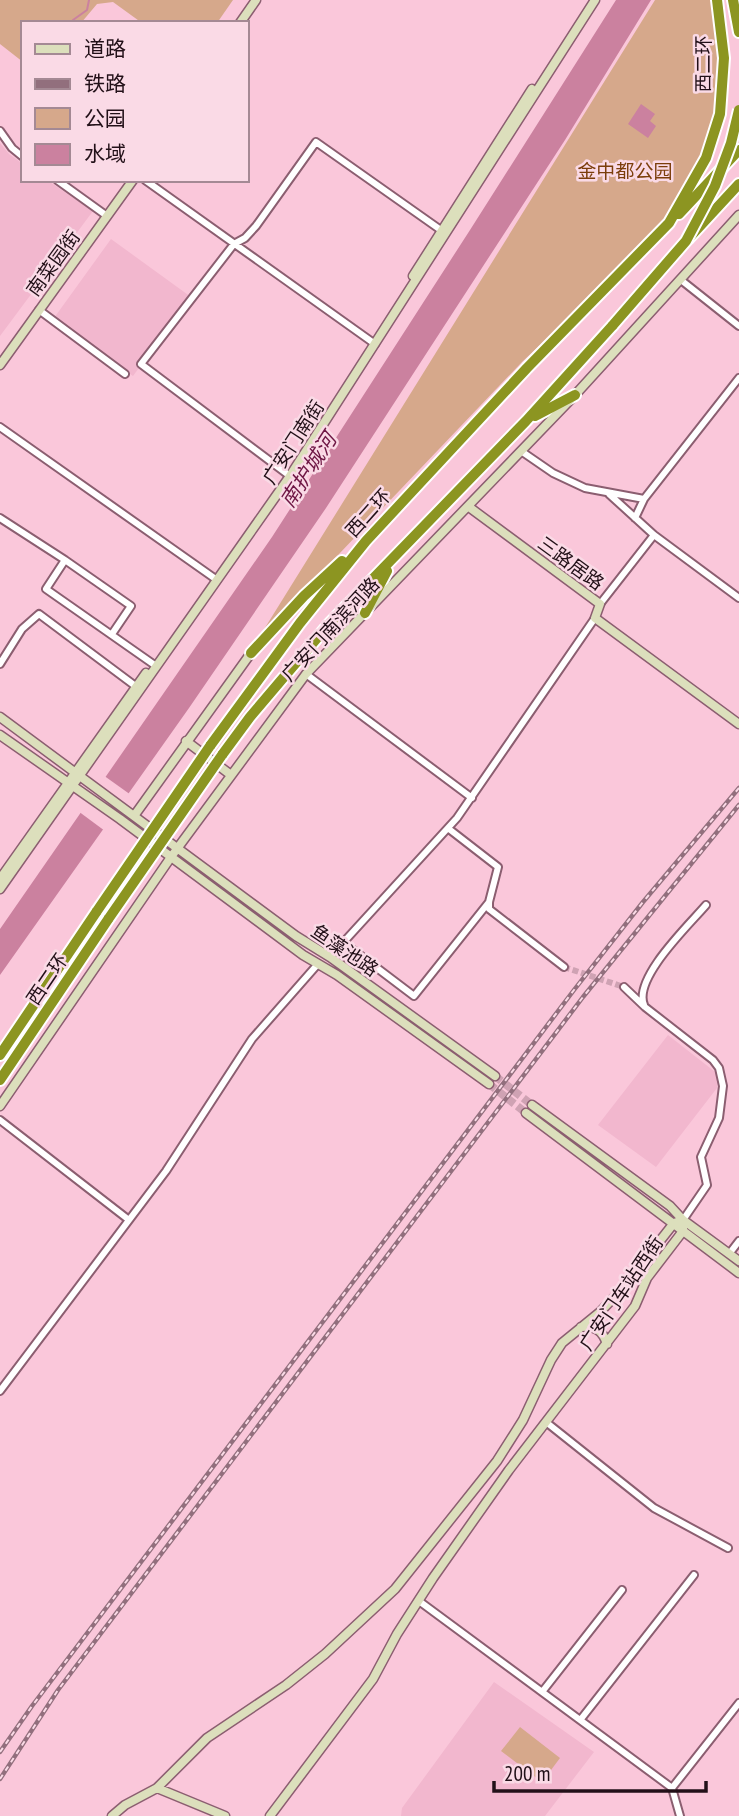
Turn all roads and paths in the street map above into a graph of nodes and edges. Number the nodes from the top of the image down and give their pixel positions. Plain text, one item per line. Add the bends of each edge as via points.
1 (256, 0) edge
2 (589, 0) edge
3 (595, 0) edge
4 (716, 0) edge
5 (733, 0) edge
6 (241, 21) edge
7 (739, 32) edge
8 (739, 110) edge
9 (0, 131) edge
10 (739, 150) edge
11 (21, 155) edge
12 (60, 182) edge
13 (132, 182) edge
14 (148, 182) edge
15 (739, 184) edge
16 (739, 192) edge
17 (715, 212) junction
18 (739, 215) edge
19 (107, 216) junction
20 (669, 223) junction
21 (444, 232) junction
22 (686, 242) junction
23 (234, 244) junction
24 (681, 280) junction
25 (39, 310) junction
26 (739, 326) edge
27 (373, 342) junction
28 (0, 365) edge
29 (125, 374) dead end
30 (739, 378) edge
31 (575, 395) junction
32 (526, 421) junction
33 (0, 427) edge
34 (522, 451) junction
35 (288, 474) junction
36 (607, 492) junction
37 (644, 499) junction
38 (469, 507) junction
39 (0, 518) edge
40 (635, 518) junction
41 (654, 535) junction
42 (366, 541) junction
43 (65, 561) junction
44 (391, 562) junction
45 (215, 579) junction
46 (739, 598) edge
47 (600, 604) junction
48 (365, 613) junction
49 (595, 618) junction
50 (112, 634) junction
51 (251, 653) joint
52 (3, 654) edge
53 (0, 664) edge
54 (154, 664) junction
55 (306, 674) junction
56 (139, 689) junction
57 (0, 717) edge
58 (739, 724) edge
59 (0, 735) edge
60 (186, 741) junction
61 (78, 773) junction
62 (231, 775) junction
63 (70, 785) junction
64 (472, 798) junction
65 (134, 816) junction
66 (449, 829) junction
67 (178, 848) junction
68 (171, 857) junction
69 (0, 879) edge
70 (0, 889) edge
71 (489, 902) junction
72 (706, 905) dead end
73 (344, 943) junction
74 (330, 957) junction
75 (317, 965) junction
76 (564, 967) tunnel mouth
77 (624, 987) tunnel mouth
78 (645, 1007) junction
79 (0, 1055) edge
80 (495, 1076) tunnel mouth
81 (0, 1080) edge
82 (489, 1084) tunnel mouth
83 (0, 1106) edge
84 (529, 1109) tunnel mouth
85 (0, 1120) edge
86 (129, 1220) junction
87 (679, 1222) junction
88 (683, 1231) junction
89 (739, 1241) edge
90 (729, 1254) junction
91 (739, 1261) edge
92 (739, 1273) edge
93 (581, 1327) junction
94 (607, 1344) junction
95 (0, 1391) edge
96 (546, 1422) junction
97 (497, 1461) junction
98 (509, 1469) junction
99 (728, 1548) dead end
100 (414, 1568) junction
101 (694, 1575) dead end
102 (433, 1578) junction
103 (622, 1590) dead end
104 (419, 1601) junction
105 (542, 1692) junction
106 (739, 1703) edge
107 (581, 1719) junction
108 (157, 1788) junction
109 (672, 1788) junction
110 (111, 1816) edge
111 (225, 1816) edge
112 (270, 1816) edge
113 (680, 1816) edge

1 - 6 street
2 - 21 street, 广安门南街
3 - 21 street, 广安门南街
4 - 20 highway, 西二环 via 724,58 720,114 706,158
5 - 7 highway, 西二环
8 - 22 highway, 西二环, bridge via 715,187
9 - 11 street
10 - 20 highway
12 - 19 street
13 - 19 street, 南菜园街
14 - 23 street
15 - 17 highway
16 - 17 highway
17 - 22 highway
18 - 24 street, 广安门南滨河路
19 - 25 street, 南菜园街
20 - 42 highway, 西二环
21 - 23 street via 316,142 256,226
21 - 27 street, 广安门南街
22 - 32 highway, 西二环, bridge
23 - 27 street
23 - 35 street via 141,365
24 - 26 street
24 - 31 street, 广安门南滨河路
25 - 28 street, 南菜园街
25 - 29 street
27 - 35 street, 广安门南街
30 - 37 street
31 - 32 highway
31 - 34 street, 广安门南滨河路
32 - 44 highway, 西二环
33 - 45 street
34 - 36 street via 553,473 585,488
34 - 38 street, 广安门南滨河路
35 - 45 street, 广安门南街
36 - 37 street
36 - 40 street
37 - 40 street
38 - 47 street, 三路居路
38 - 48 street, 广安门南滨河路
39 - 43 street
40 - 41 street
41 - 46 street
41 - 47 street
42 - 51 highway via 304,596
42 - 79 highway, 西二环, bridge via 210,746
43 - 50 street via 46,589
43 - 50 street via 131,606
44 - 48 highway
44 - 81 highway, 西二环, bridge via 329,624 250,716
45 - 54 street, 广安门南街
47 - 49 street, 三路居路
48 - 55 street, 广安门南滨河路
49 - 58 street, 三路居路
49 - 64 street
50 - 54 street
51 - 60 street
52 - 53 street
52 - 56 street via 39,614
54 - 56 street, 广安门南街
55 - 62 street, 广安门南滨河路
55 - 64 street
56 - 61 street, 广安门南街
57 - 61 street, 鱼藻池路
59 - 63 street, 鱼藻池路
60 - 62 street
60 - 65 street
61 - 63 street, 广安门南街
61 - 65 street, 鱼藻池路
62 - 67 street, 广安门南滨河路
63 - 68 street, 鱼藻池路
63 - 69 street, 广安门南街
63 - 70 street, 广安门南街
64 - 66 street
65 - 67 street, 鱼藻池路
66 - 71 street via 498,867
66 - 73 street
67 - 68 street, 广安门南滨河路
67 - 74 street, 鱼藻池路
68 - 75 street, 鱼藻池路
68 - 83 street, 广安门南滨河路
71 - 73 street via 415,996
71 - 76 street via 489,909
72 - 78 street via 681,930 654,970 642,992
73 - 74 street
74 - 80 street, 鱼藻池路
75 - 82 street, 鱼藻池路
75 - 86 street via 252,1039
77 - 78 street
78 - 87 street via 713,1060 723,1086 719,1118 701,1157 706,1185
84 - 87 street via 670,1206
85 - 86 street
86 - 95 street
87 - 88 street, 广安门车站西街
87 - 90 street
87 - 93 street, 广安门车站西街 via 622,1289
88 - 92 street
88 - 94 street, 广安门车站西街 via 647,1278 635,1306
89 - 90 street
90 - 91 street
93 - 94 street via 592,1326
93 - 97 street, 广安门车站西街 via 551,1360
94 - 96 street, 广安门车站西街
96 - 98 street, 广安门车站西街
96 - 99 street via 654,1508
97 - 98 street via 500,1468
97 - 100 street, 广安门车站西街
98 - 102 street, 广安门车站西街
100 - 102 street via 426,1566
100 - 108 street, 广安门车站西街 via 325,1654 207,1738
101 - 107 street
102 - 104 street, 广安门车站西街
103 - 105 street
104 - 105 street
104 - 112 street, 广安门车站西街 via 370,1683
105 - 107 street
106 - 109 street
107 - 109 street
108 - 110 street, 广安门车站西街
108 - 111 street
109 - 113 street

